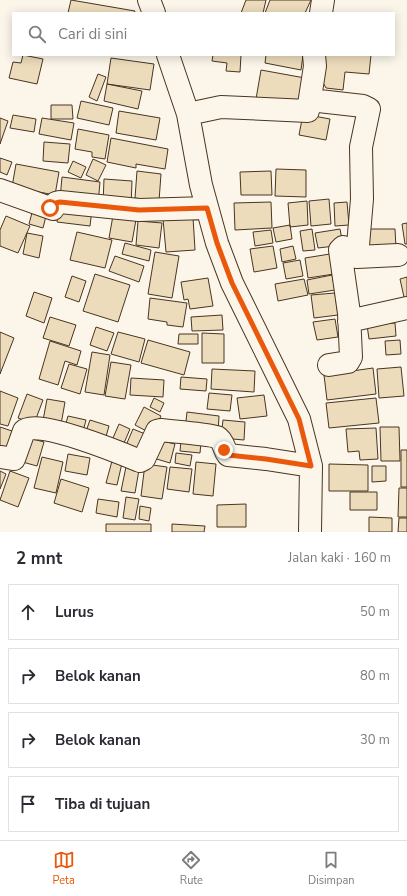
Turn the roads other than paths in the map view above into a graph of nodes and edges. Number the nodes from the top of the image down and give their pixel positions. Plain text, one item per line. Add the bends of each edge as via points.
1 (150, 0) edge
2 (323, 0) edge
3 (154, 12) edge
4 (321, 12) edge
5 (168, 56) edge
6 (314, 56) edge
7 (310, 100) junction
8 (191, 114) junction
9 (0, 190) edge
10 (207, 208) junction
11 (398, 254) dead end
12 (357, 257) junction
13 (407, 308) edge
14 (349, 321) junction
15 (329, 365) dead end
16 (0, 457) edge
17 (311, 466) junction
18 (310, 532) edge

1 - 3 street
2 - 4 street
5 - 8 street
6 - 7 street
7 - 8 street via 308,111 221,107
7 - 12 street via 363,106 369,109 361,147 362,199
8 - 10 street via 201,185
9 - 10 street via 53,209 56,203 60,202 139,210
10 - 17 street via 232,283 299,419
11 - 12 street
12 - 14 street via 343,247 340,250
13 - 14 street
14 - 15 street via 350,360
16 - 17 street via 14,459 24,431 30,428 67,434 140,461 144,459 154,435 161,430 216,436 228,455
17 - 18 street

